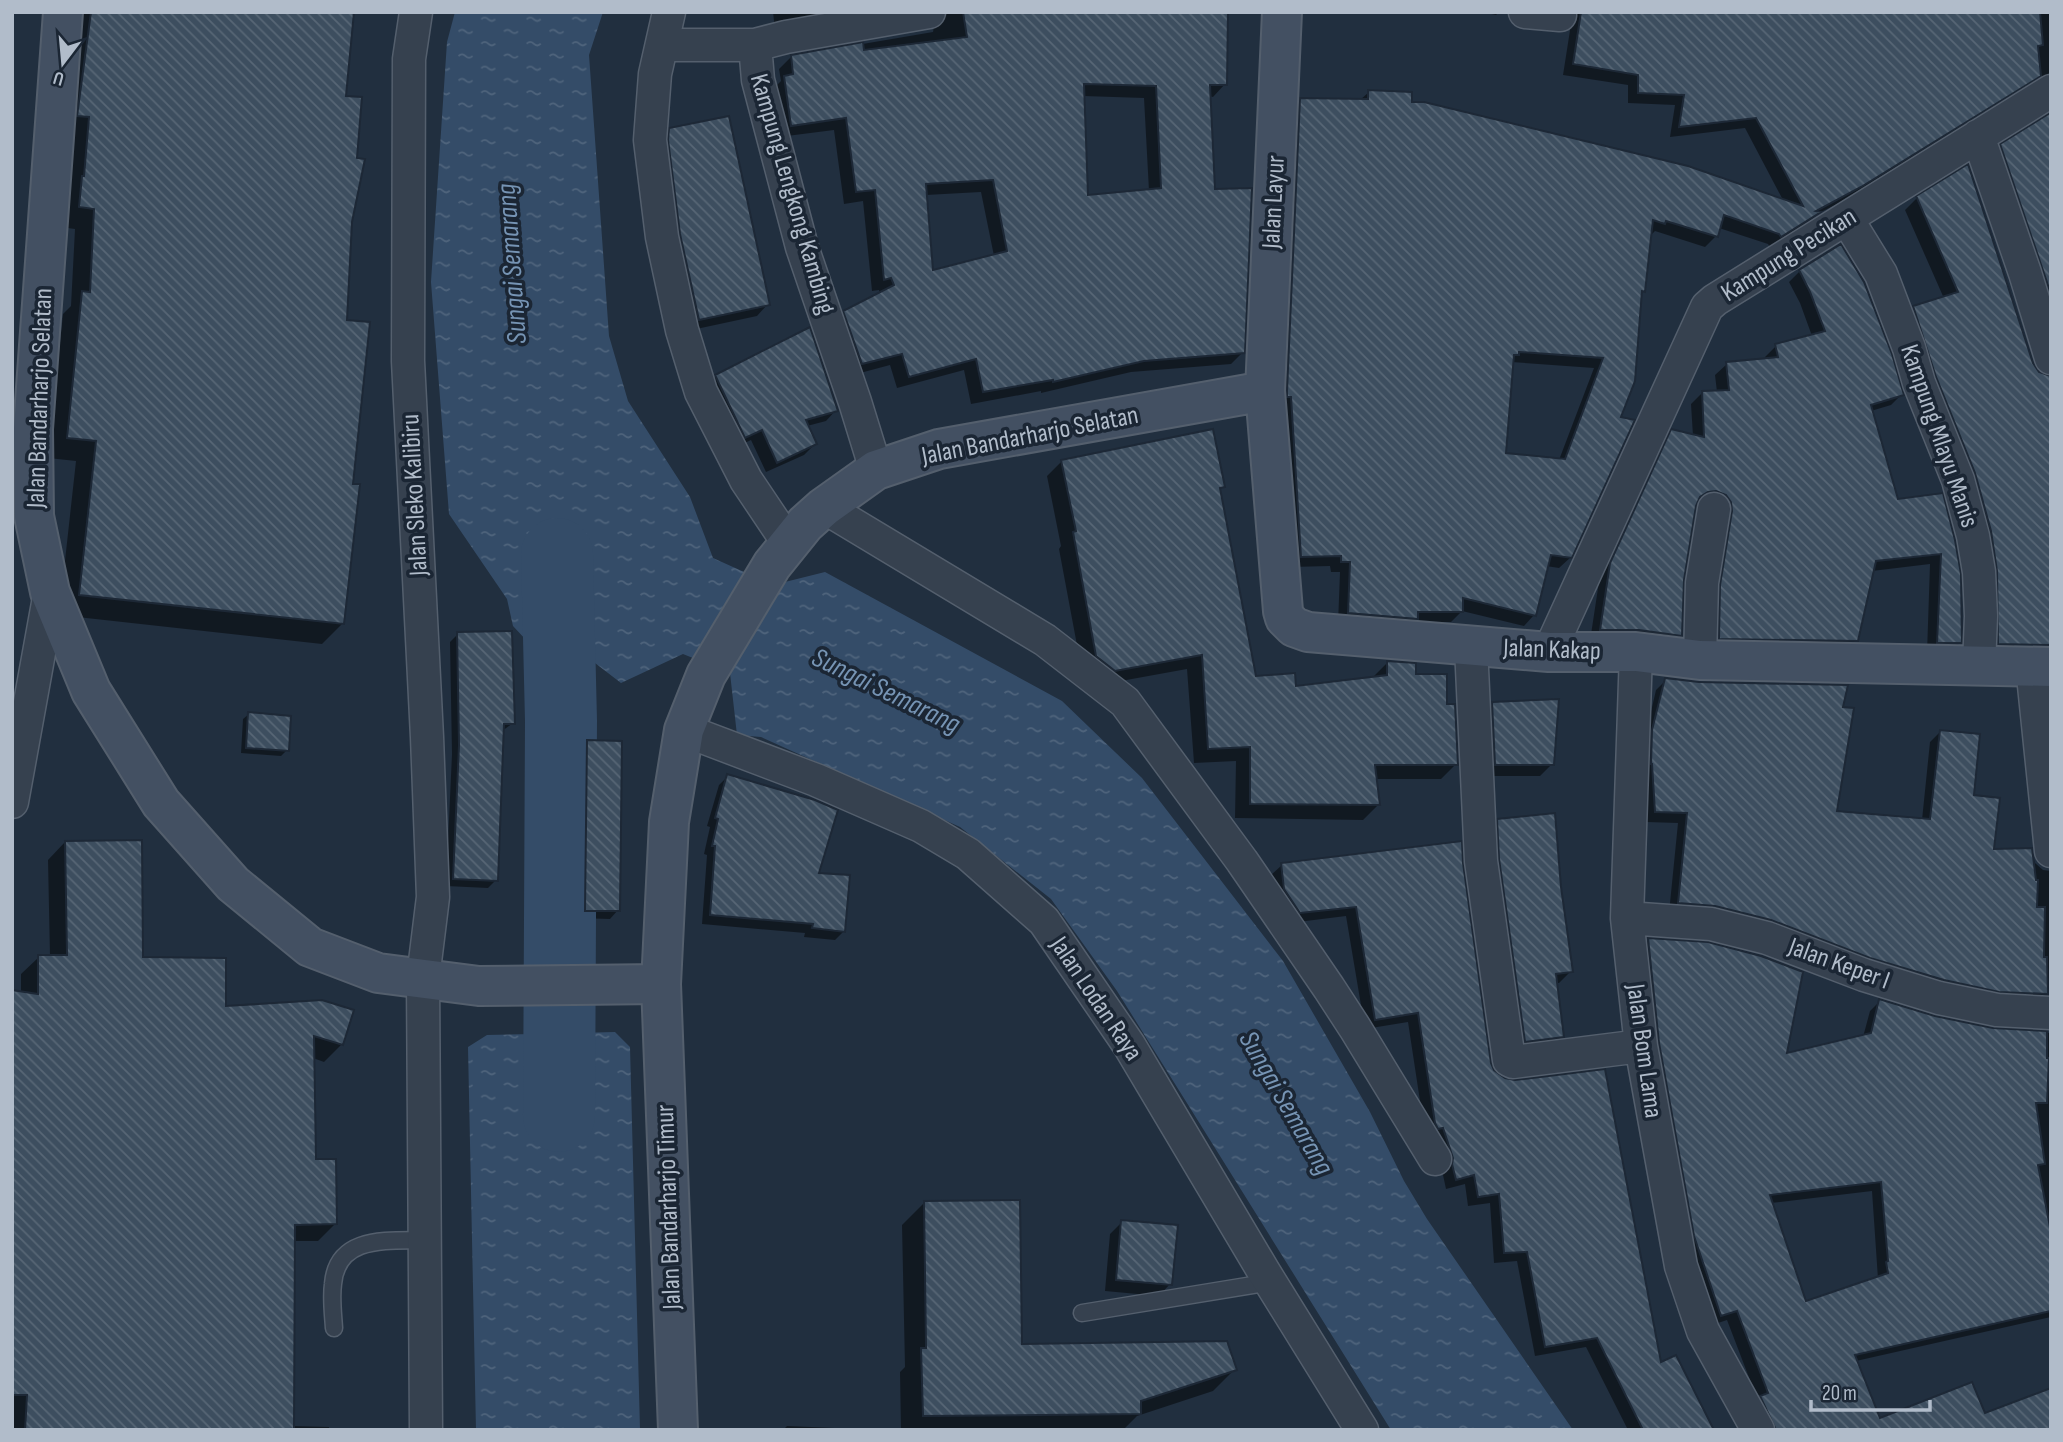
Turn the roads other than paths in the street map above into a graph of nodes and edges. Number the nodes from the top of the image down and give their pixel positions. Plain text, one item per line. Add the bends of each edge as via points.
1 (64, 12) edge
2 (416, 12) edge
3 (669, 12) edge
4 (929, 12) edge
5 (1282, 12) edge
6 (1525, 12) edge
7 (1560, 15) dead end
8 (662, 45) junction
9 (755, 45) junction
10 (2051, 91) edge
11 (1978, 136) junction
12 (1847, 219) junction
13 (2051, 358) edge
14 (1265, 391) junction
15 (876, 470) junction
16 (824, 507) junction
17 (1714, 509) dead end
18 (781, 554) junction
19 (50, 592) junction
20 (1471, 647) junction
21 (1549, 652) junction
22 (1636, 652) junction
23 (1700, 660) junction
24 (1979, 666) junction
25 (2041, 666) edge
26 (684, 730) junction
27 (12, 802) edge
28 (2051, 851) edge
29 (1627, 918) junction
30 (422, 978) junction
31 (661, 984) junction
32 (2051, 1013) edge
33 (1641, 1046) junction
34 (1435, 1159) dead end
35 (424, 1240) junction
36 (1271, 1282) junction
37 (1082, 1313) dead end
38 (334, 1328) dead end
39 (426, 1430) edge
40 (678, 1430) edge
41 (1362, 1430) edge
42 (1758, 1430) edge

1 - 19 street, Jalan Bandarharjo Selatan via 28,516
2 - 30 street, Jalan Sleko Kalibiru via 409,59 408,360 432,897
3 - 8 street
4 - 9 street, Kampung Lengkong Kambing
5 - 14 street, Jalan Layur
6 - 7 street
8 - 9 street
8 - 18 street via 650,140 662,237 682,330 701,392
9 - 15 street, Kampung Lengkong Kambing via 758,80 802,247
10 - 11 street, Kampung Pecikan
11 - 12 street, Kampung Pecikan
11 - 13 street
12 - 21 street, Kampung Pecikan via 1707,307
12 - 24 street, Kampung Mlayu Manis via 1881,274 1958,480 1979,572
14 - 15 street, Jalan Bandarharjo Selatan via 939,449
14 - 20 street, Jalan Kakap via 1282,604 1289,623 1308,632
15 - 16 street, Jalan Bandarharjo Selatan
16 - 18 street, Jalan Bandarharjo Selatan
16 - 34 street via 1045,640 1125,702 1322,978
17 - 23 street via 1702,583
18 - 26 street, Jalan Bandarharjo Selatan via 706,674
19 - 27 street
19 - 30 street, Jalan Bandarharjo Selatan via 91,691 161,803 233,884 310,947 378,973
20 - 21 street, Jalan Kakap
20 - 33 street via 1481,861 1509,1060
21 - 22 street, Jalan Kakap
22 - 23 street, Jalan Kakap
22 - 29 street, Jalan Bom Lama
23 - 24 street, Jalan Kakap
24 - 25 street, Jalan Kakap
25 - 28 street
26 - 31 street, Jalan Bandarharjo Selatan via 669,822
26 - 36 street, Jalan Lodan Raya via 921,826 968,855 1044,921 1129,1045
29 - 32 street, Jalan Keper I via 1711,924 1767,938 1939,998 1997,1010
29 - 33 street, Jalan Bom Lama
30 - 31 street, Jalan Bandarharjo Selatan via 479,986
30 - 35 street, Jalan Sleko Kalibiru
31 - 40 street, Jalan Bandarharjo Timur
33 - 42 street, Jalan Bom Lama via 1681,1266 1703,1331
35 - 38 lane via 356,1246 340,1260 332,1282
35 - 39 street, Jalan Sleko Kalibiru
36 - 37 lane
36 - 41 street, Jalan Lodan Raya

